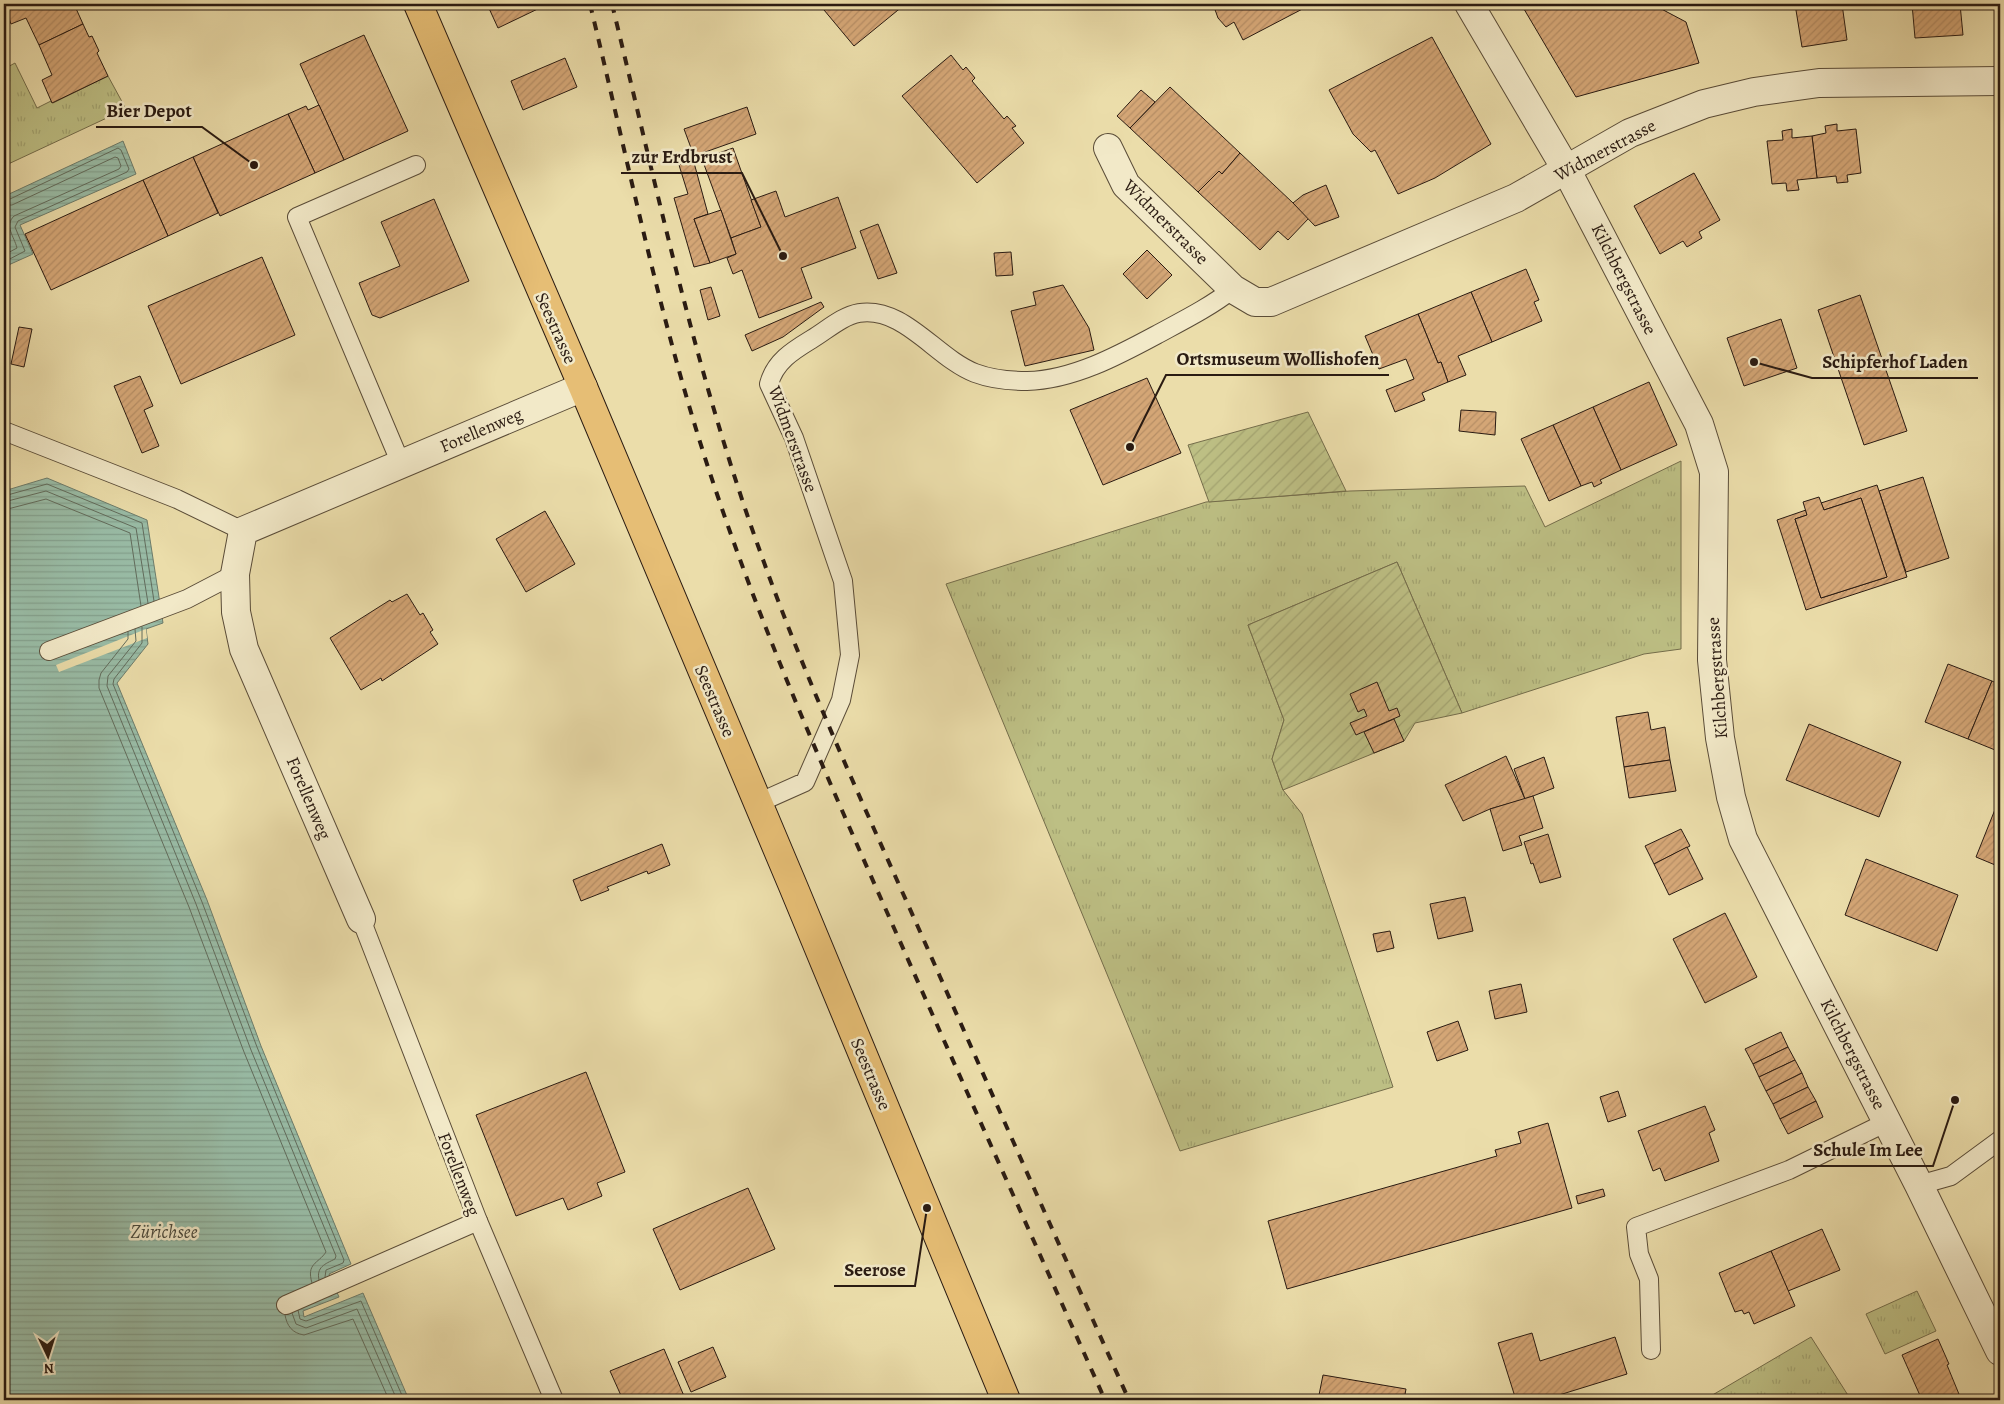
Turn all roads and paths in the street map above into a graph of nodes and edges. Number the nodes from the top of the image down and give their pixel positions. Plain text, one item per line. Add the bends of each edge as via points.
1 (418, 4) edge
2 (1469, 4) edge
3 (2000, 81) edge
4 (1108, 148) dead end
5 (416, 165) dead end
6 (1566, 169) junction
7 (1233, 289) junction
8 (582, 387) junction
9 (4, 431) edge
10 (401, 464) junction
11 (243, 531) junction
12 (236, 574) junction
13 (49, 651) dead end
14 (758, 803) junction
15 (361, 918) joint
16 (1887, 1122) junction
17 (2000, 1140) edge
18 (1919, 1185) junction
19 (478, 1221) junction
20 (286, 1305) dead end
21 (1651, 1350) dead end
22 (2000, 1350) edge
23 (554, 1400) edge
24 (1006, 1400) edge

1 - 8 main road, Seestrasse
2 - 6 street, Kilchbergstrasse
3 - 6 street, Widmerstrasse via 1820,83 1754,92 1704,104 1630,133
4 - 7 street, Widmerstrasse via 1126,186
5 - 10 lane via 297,217
6 - 7 street, Widmerstrasse via 1516,198 1271,302 1255,302
6 - 16 street, Kilchbergstrasse via 1699,424 1714,472 1712,660 1720,738 1743,839
7 - 14 lane, Widmerstrasse via 1200,312 1119,355 1065,375 1029,381 1005,380 974,372 908,326 876,312 857,314 839,321 780,363 769,384 794,438 843,581 850,655 841,700 805,782
8 - 10 street, Forellenweg
8 - 14 main road, Seestrasse
9 - 11 lane via 177,499
10 - 11 street, Forellenweg
11 - 12 street, Forellenweg
12 - 13 lane via 187,599
12 - 15 street, Forellenweg via 236,612 244,649
14 - 24 main road, Seestrasse
15 - 19 lane, Forellenweg
16 - 18 street, Kilchbergstrasse
16 - 21 lane via 1789,1170 1636,1227 1639,1254 1649,1279
17 - 18 lane via 1951,1176
18 - 22 street, Kilchbergstrasse
19 - 20 lane
19 - 23 lane, Forellenweg

